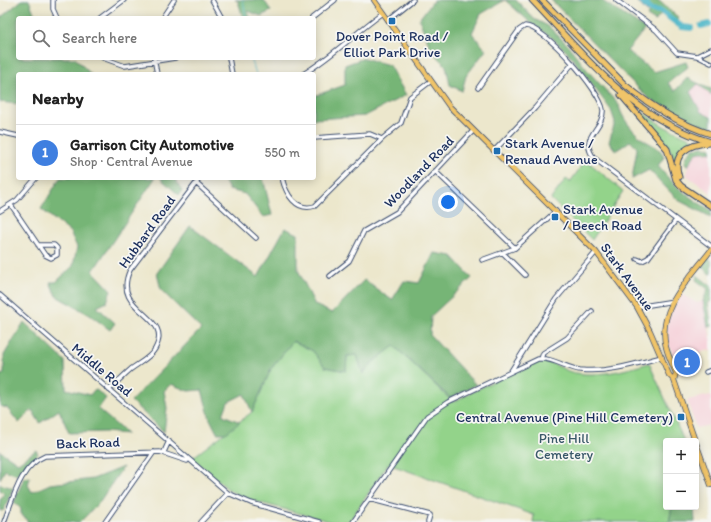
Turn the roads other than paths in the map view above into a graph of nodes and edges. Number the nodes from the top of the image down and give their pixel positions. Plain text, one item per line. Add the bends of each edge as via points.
1 (52, 0) edge
2 (124, 0) edge
3 (174, 0) edge
4 (212, 0) edge
5 (335, 0) edge
6 (374, 0) edge
7 (413, 0) edge
8 (532, 0) edge
9 (542, 0) edge
10 (616, 0) edge
11 (383, 13) junction
12 (56, 16) edge
13 (103, 16) edge
14 (163, 16) edge
15 (221, 16) edge
16 (315, 16) edge
17 (388, 20) junction
18 (711, 49) edge
19 (697, 56) junction
20 (108, 60) edge
21 (154, 60) edge
22 (229, 60) edge
23 (573, 63) junction
24 (711, 63) edge
25 (157, 72) edge
26 (232, 72) edge
27 (306, 72) edge
28 (431, 81) junction
29 (614, 85) junction
30 (478, 88) dead end
31 (474, 131) junction
32 (0, 132) edge
33 (711, 134) edge
34 (16, 136) edge
35 (316, 138) edge
36 (382, 140) junction
37 (711, 143) edge
38 (494, 151) junction
39 (435, 171) junction
40 (34, 180) edge
41 (282, 180) edge
42 (196, 182) joint
43 (711, 202) edge
44 (11, 205) junction
45 (711, 206) edge
46 (0, 211) edge
47 (556, 211) junction
48 (676, 220) junction
49 (256, 238) dead end
50 (38, 246) junction
51 (711, 246) edge
52 (515, 248) junction
53 (711, 250) edge
54 (596, 252) junction
55 (503, 253) junction
56 (637, 259) dead end
57 (482, 260) dead end
58 (525, 275) dead end
59 (330, 276) dead end
60 (0, 295) edge
61 (674, 301) junction
62 (637, 307) junction
63 (592, 312) dead end
64 (670, 356) junction
65 (662, 357) junction
66 (541, 359) junction
67 (711, 370) edge
68 (510, 372) junction
69 (706, 372) dead end
70 (674, 380) junction
71 (109, 390) junction
72 (695, 438) edge
73 (169, 441) junction
74 (699, 450) edge
75 (154, 452) junction
76 (164, 452) junction
77 (190, 462) junction
78 (711, 484) edge
79 (228, 493) junction
80 (368, 499) junction
81 (4, 522) edge
82 (105, 522) edge
83 (201, 522) edge
84 (317, 522) edge
85 (353, 522) edge
86 (428, 522) edge

1 - 12 street via 52,9
2 - 13 street
3 - 14 street
4 - 15 street
5 - 16 street
6 - 11 main road, Stark Avenue
7 - 17 street
8 - 29 highway
9 - 33 highway via 639,97 665,115
10 - 19 street via 656,30 675,52
11 - 17 main road, Stark Avenue
11 - 27 street via 334,54
17 - 28 main road, Stark Avenue
18 - 19 street
19 - 24 street
20 - 21 street via 125,66
21 - 25 street
22 - 26 street
23 - 30 street via 536,29 527,26 519,30
23 - 38 street
23 - 48 street via 602,106 602,115 592,133 589,145 594,158
28 - 31 main road, Stark Avenue via 449,106
28 - 36 street via 410,97 403,120
29 - 37 highway via 638,106 663,122
29 - 45 highway via 630,108 667,149 680,186
31 - 38 main road, Stark Avenue
31 - 39 street, Woodland Road
32 - 34 street
35 - 36 street via 370,134
36 - 41 street via 315,206 307,208 294,202 285,190
37 - 43 highway via 696,144 686,149 677,167 683,183
38 - 47 main road, Stark Avenue
39 - 52 street
39 - 59 street, Woodland Road via 394,215 364,231 349,261
40 - 44 street
42 - 49 street
42 - 71 street, Hubbard Road via 130,270 126,286 130,300 155,324 158,340 149,357
44 - 46 street
44 - 50 street
47 - 52 street
47 - 54 main road, Stark Avenue
48 - 51 street
48 - 56 street via 648,258 642,261
50 - 50 street via 54,245 57,248 57,255 53,258 47,257
52 - 55 street
53 - 61 main road
54 - 62 main road, Stark Avenue
54 - 68 street via 556,299
55 - 57 street
55 - 58 street
60 - 71 street, Middle Road
61 - 62 street
61 - 64 main road via 667,313 664,328 666,348
62 - 65 main road, Stark Avenue
63 - 66 street via 567,338 543,353
64 - 65 main road
64 - 70 main road via 676,374
65 - 66 street via 617,368 593,370 573,368
65 - 70 main road, Stark Avenue
66 - 68 street
67 - 69 street
68 - 80 street via 448,402 427,416
70 - 72 main road
71 - 73 street, Middle Road
73 - 76 street
73 - 77 street, Middle Road
74 - 78 main road
75 - 76 street, Back Road
75 - 81 street, Back Road via 55,454 41,457 25,473
75 - 82 street
76 - 77 street, Back Road
77 - 79 street
79 - 83 street
79 - 84 street via 251,503
80 - 85 street
80 - 86 street via 430,515

